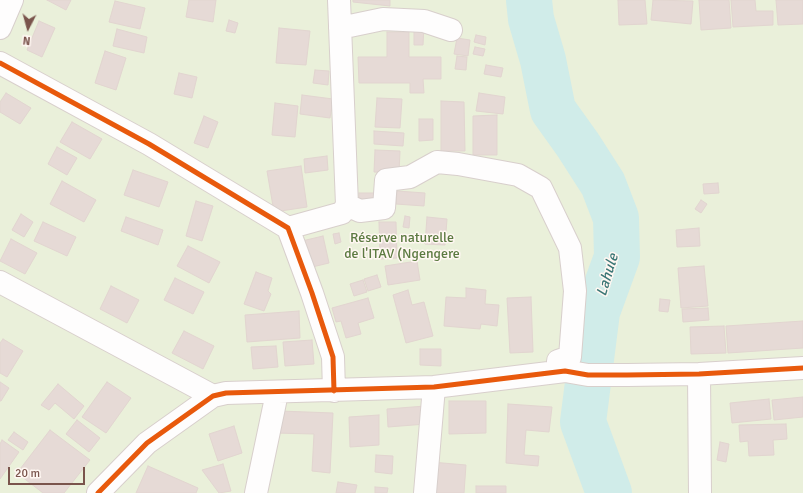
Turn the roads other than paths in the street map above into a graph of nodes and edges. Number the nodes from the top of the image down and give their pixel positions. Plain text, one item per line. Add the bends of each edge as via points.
1 (12, 0) edge
2 (339, 0) edge
3 (0, 28) edge
4 (340, 28) junction
5 (451, 30) dead end
6 (0, 63) edge
7 (347, 205) junction
8 (288, 228) junction
9 (0, 282) edge
10 (803, 368) edge
11 (562, 371) junction
12 (699, 374) junction
13 (434, 387) junction
14 (334, 391) junction
15 (277, 393) junction
16 (213, 396) junction
17 (98, 493) edge
18 (256, 493) edge
19 (425, 493) edge
20 (700, 493) edge

1 - 3 street
2 - 4 street
4 - 5 street via 383,19 424,21
4 - 7 street
6 - 8 street via 149,144
7 - 8 street via 342,212
7 - 11 street via 360,211 384,208 386,180 410,177 437,162 518,175 541,188 570,248 575,290 570,357 558,361
8 - 14 street via 332,357
9 - 16 street
10 - 12 street
11 - 12 street via 588,375
11 - 13 street
12 - 20 street
13 - 14 street
13 - 19 street
14 - 15 street
15 - 16 street via 226,393
15 - 18 street
16 - 17 street via 147,443

